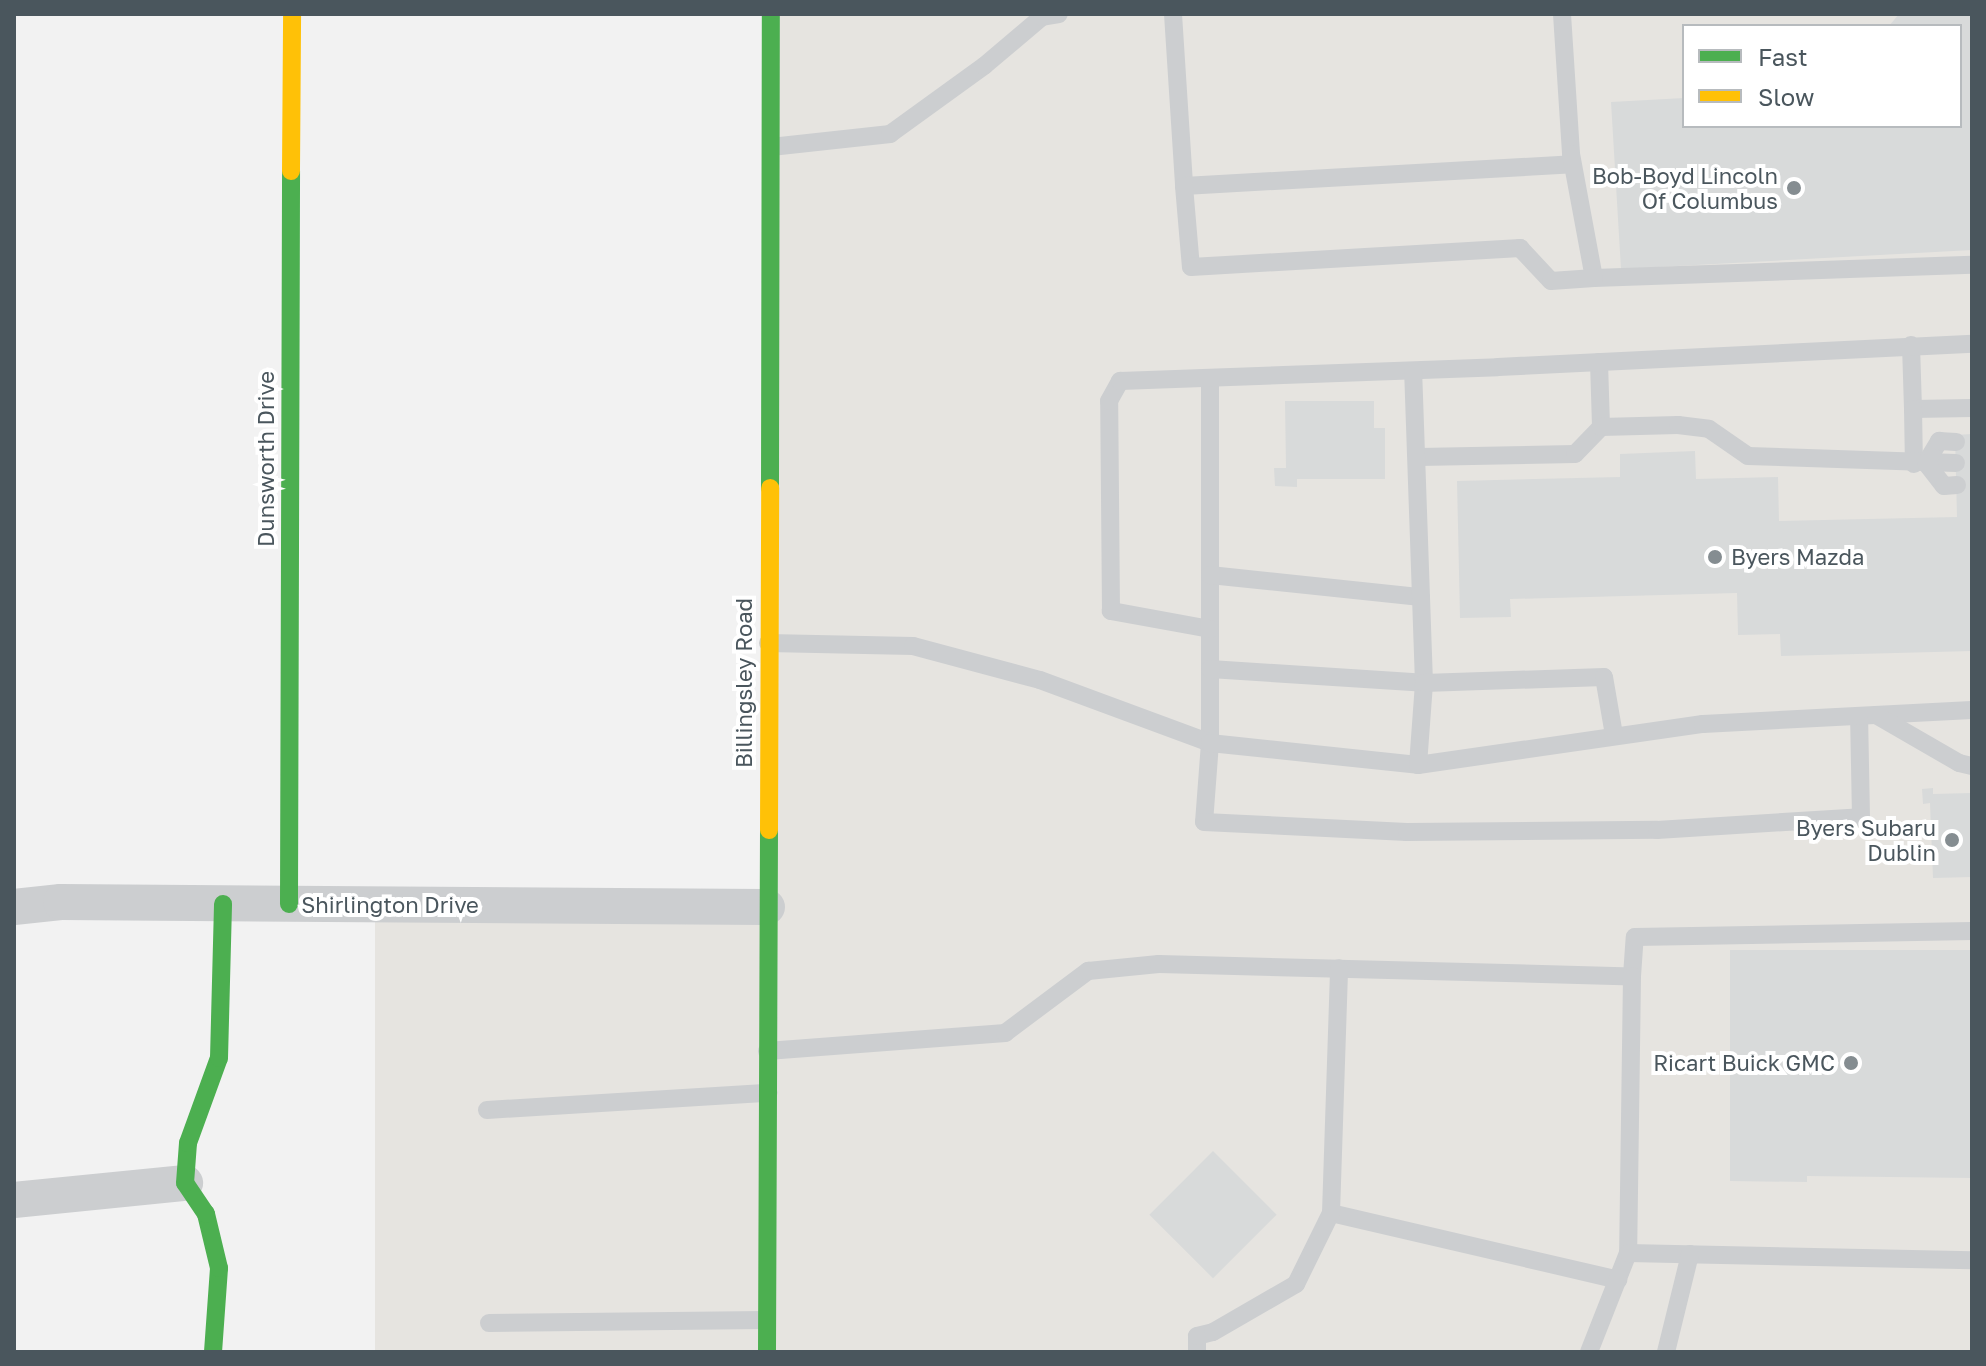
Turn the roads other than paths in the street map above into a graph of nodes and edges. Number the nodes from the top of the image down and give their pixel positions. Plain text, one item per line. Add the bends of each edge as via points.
1 (292, 14) edge
2 (771, 14) edge
3 (1059, 14) edge
4 (1173, 14) edge
5 (1562, 14) edge
6 (771, 147) junction
7 (1572, 164) junction
8 (1184, 186) junction
9 (1972, 265) edge
10 (1594, 278) junction
11 (1972, 344) edge
12 (1911, 345) junction
13 (1599, 362) junction
14 (1413, 371) junction
15 (1210, 378) junction
16 (1972, 408) edge
17 (1913, 409) junction
18 (1601, 427) junction
19 (1956, 442) dead end
20 (1419, 457) junction
21 (1956, 463) dead end
22 (1920, 464) junction
23 (1957, 485) dead end
24 (1210, 575) junction
25 (1421, 597) junction
26 (1210, 629) junction
27 (768, 643) junction
28 (1210, 669) junction
29 (1424, 683) junction
30 (1972, 710) edge
31 (1868, 715) junction
32 (1614, 735) junction
33 (1210, 743) junction
34 (1418, 765) junction
35 (1972, 766) edge
36 (223, 904) junction
37 (289, 904) junction
38 (14, 907) edge
39 (767, 907) junction
40 (1972, 931) edge
41 (1339, 968) junction
42 (1632, 976) junction
43 (767, 1051) junction
44 (768, 1093) junction
45 (487, 1110) dead end
46 (185, 1183) junction
47 (14, 1200) edge
48 (1331, 1213) junction
49 (1628, 1253) junction
50 (1690, 1254) junction
51 (1972, 1260) edge
52 (1618, 1280) junction
53 (767, 1320) junction
54 (489, 1323) dead end
55 (213, 1352) edge
56 (767, 1352) edge
57 (1197, 1352) edge
58 (1589, 1352) edge
59 (1666, 1352) edge

1 - 37 street, Dunsworth Drive
2 - 6 street, Billingsley Road
3 - 6 lane via 1042,17 890,134
4 - 8 lane
5 - 7 lane
6 - 27 street, Billingsley Road
7 - 8 lane
7 - 10 lane
8 - 10 lane via 1191,267 1520,248 1551,281
9 - 10 lane
11 - 12 lane
12 - 13 lane
12 - 17 lane
13 - 14 lane
13 - 18 lane
14 - 15 lane
14 - 20 lane
15 - 24 lane
15 - 26 lane via 1120,381 1109,401 1111,611
16 - 17 lane
17 - 22 lane
18 - 20 lane via 1575,454
18 - 22 lane via 1709,429 1748,456
19 - 22 lane via 1939,441
20 - 25 lane
21 - 22 lane
22 - 23 lane via 1944,486
24 - 25 lane
24 - 26 lane
25 - 29 lane
26 - 28 lane
27 - 33 lane via 913,646 1040,680
27 - 39 street, Billingsley Road
28 - 29 lane
28 - 33 lane
29 - 32 lane via 1604,677
29 - 34 lane
30 - 31 lane
31 - 32 lane
31 - 33 lane via 1861,817 1657,830 1407,832 1204,822
31 - 35 lane
32 - 34 lane
33 - 34 lane
36 - 37 street, Shirlington Drive
36 - 38 street, Shirlington Drive via 61,902
36 - 46 street via 219,1058 188,1143
37 - 39 street, Shirlington Drive
39 - 43 street, Billingsley Road
40 - 42 lane via 1635,937
41 - 42 lane
41 - 43 lane via 1159,964 1088,971 1005,1033
41 - 48 lane
42 - 49 lane
43 - 44 street, Billingsley Road
44 - 45 lane
44 - 53 street, Billingsley Road
46 - 47 street
46 - 55 street via 206,1214 219,1268
48 - 52 lane
48 - 57 lane via 1296,1284 1197,1336
49 - 50 lane
49 - 52 lane
50 - 51 lane
50 - 59 lane
52 - 58 lane
53 - 54 lane
53 - 56 street, Billingsley Road

